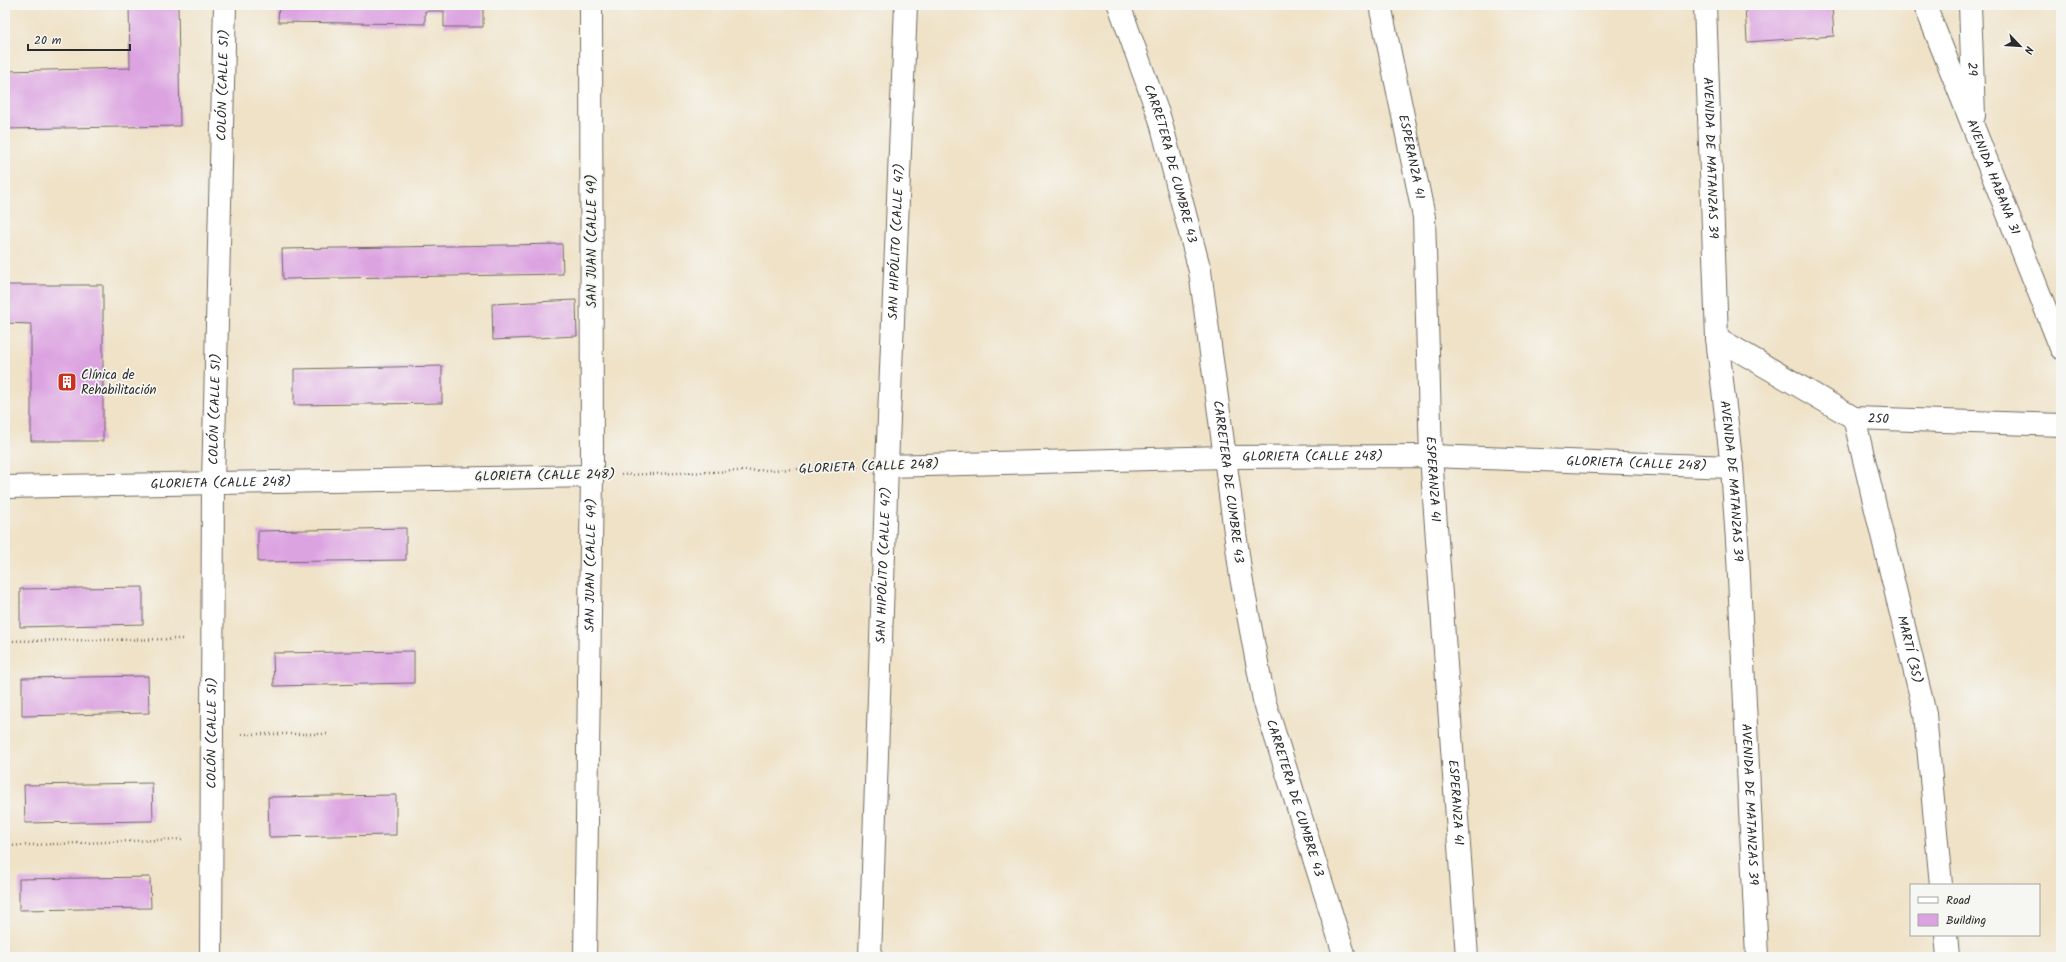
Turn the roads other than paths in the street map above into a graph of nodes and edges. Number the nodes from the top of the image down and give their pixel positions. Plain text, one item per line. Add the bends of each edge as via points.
1 (225, 5) edge
2 (591, 5) edge
3 (906, 5) edge
4 (1119, 5) edge
5 (1380, 5) edge
6 (1705, 5) edge
7 (1925, 5) edge
8 (1970, 5) edge
9 (1974, 133) junction
10 (1717, 338) junction
11 (2061, 348) edge
12 (1854, 418) junction
13 (2061, 425) edge
14 (1431, 456) junction
15 (1225, 457) junction
16 (887, 466) junction
17 (1732, 468) junction
18 (592, 476) junction
19 (213, 483) junction
20 (5, 488) edge
21 (1941, 884) edge
22 (1946, 936) edge
23 (211, 957) edge
24 (585, 957) edge
25 (870, 957) edge
26 (1345, 957) edge
27 (1467, 957) edge
28 (1756, 957) edge
29 (1948, 957) edge

1 - 19 street, COLÓN (CALLE 51)
2 - 18 street, SAN JUAN (CALLE 49)
3 - 16 street, SAN HIPÓLITO (CALLE 47)
4 - 15 street, CARRETERA DE CUMBRE 43 via 1160,118 1200,271
5 - 14 street, ESPERANZA 41 via 1424,218
6 - 10 street, AVENIDA DE MATANZAS 39
7 - 9 street, AVENIDA HABANA 31
8 - 9 street, 29
9 - 11 street, AVENIDA HABANA 31
10 - 12 street, 250
10 - 17 street, AVENIDA DE MATANZAS 39
12 - 13 street, 250
12 - 21 street, MARTÍ (35) via 1925,714
14 - 15 street, GLORIETA (CALLE 248)
14 - 17 street, GLORIETA (CALLE 248)
14 - 27 street, ESPERANZA 41
15 - 16 street, GLORIETA (CALLE 248)
15 - 26 street, CARRETERA DE CUMBRE 43 via 1241,577 1264,700
16 - 25 street, SAN HIPÓLITO (CALLE 47)
17 - 28 street, AVENIDA DE MATANZAS 39
18 - 19 street, GLORIETA (CALLE 248)
18 - 24 street, SAN JUAN (CALLE 49)
19 - 20 street, GLORIETA (CALLE 248)
19 - 23 street, COLÓN (CALLE 51)
22 - 29 street

